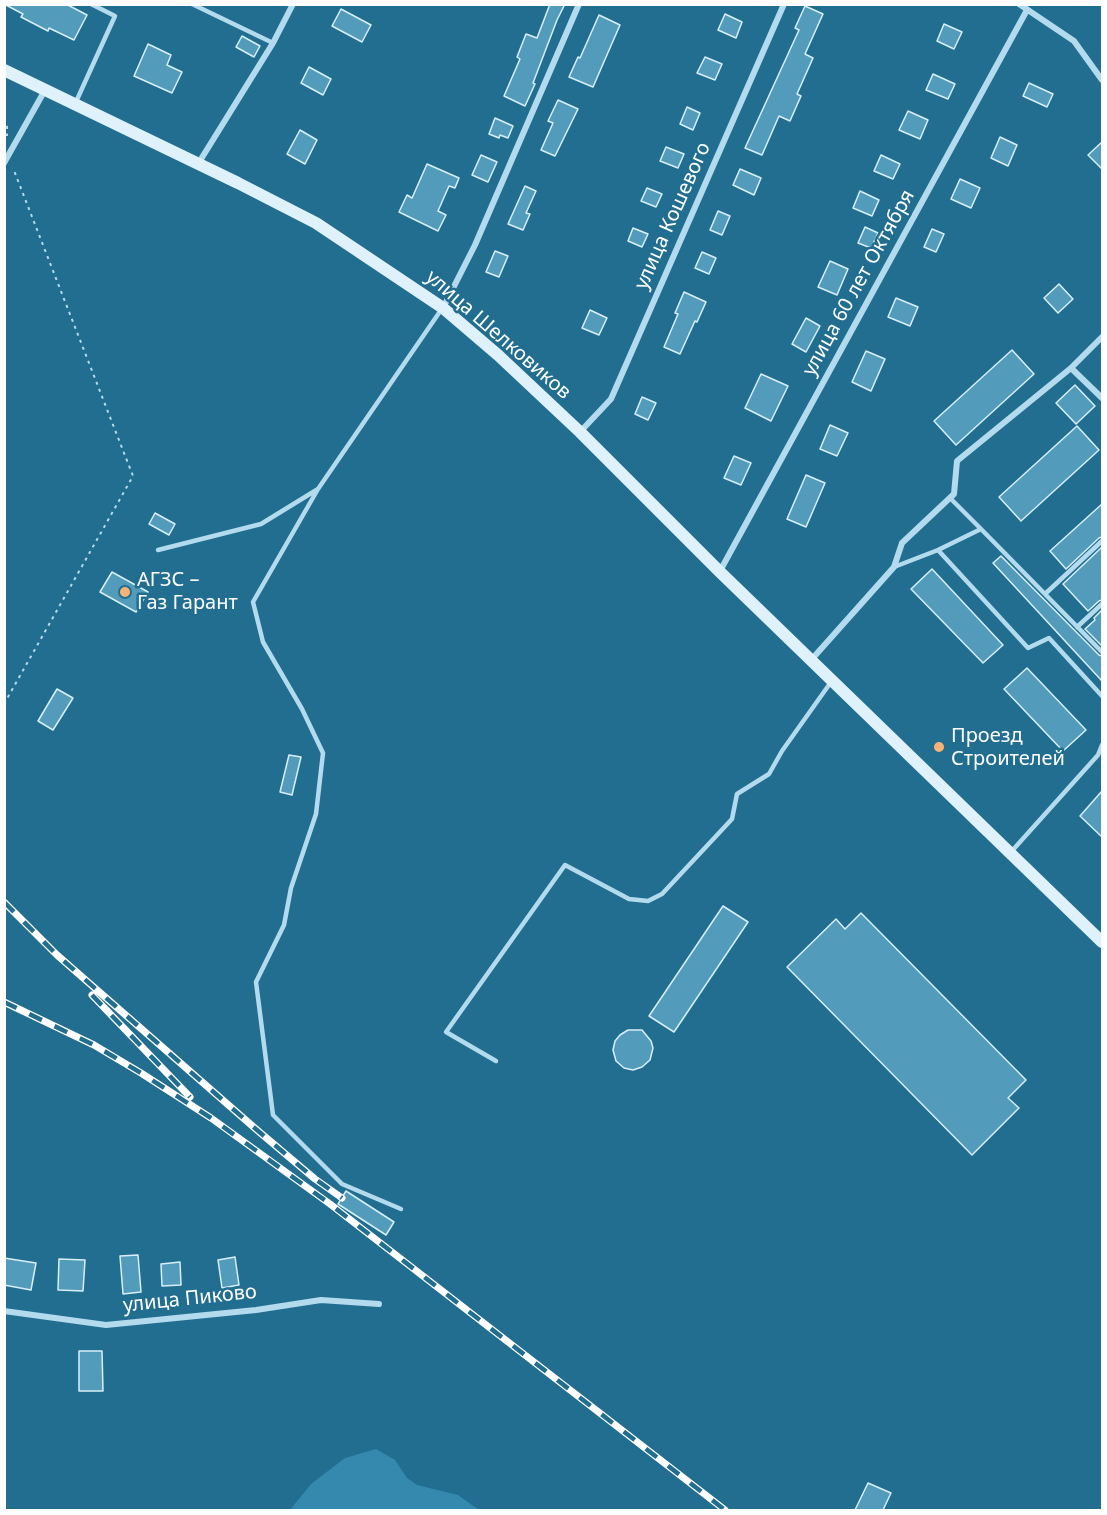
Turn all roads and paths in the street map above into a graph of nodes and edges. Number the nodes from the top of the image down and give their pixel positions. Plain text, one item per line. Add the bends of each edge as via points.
1 (91, 4) edge
2 (192, 4) edge
3 (293, 4) edge
4 (579, 4) edge
5 (784, 4) edge
6 (1019, 4) edge
7 (1027, 10) junction
8 (273, 43) junction
9 (4, 70) edge
10 (1102, 80) edge
11 (45, 89) junction
12 (75, 104) junction
13 (4, 119) edge
14 (6, 160) edge
15 (198, 164) junction
16 (443, 308) junction
17 (1102, 337) edge
18 (1071, 368) junction
19 (1102, 398) edge
20 (580, 432) junction
21 (318, 489) junction
22 (950, 498) junction
23 (981, 529) junction
24 (1102, 541) edge
25 (158, 550) dead end
26 (938, 550) junction
27 (894, 567) junction
28 (720, 572) junction
29 (1046, 594) junction
30 (1102, 604) edge
31 (1077, 627) junction
32 (1102, 652) edge
33 (812, 659) junction
34 (832, 679) junction
35 (1102, 696) edge
36 (4, 705) edge
37 (1102, 745) edge
38 (1011, 852) junction
39 (1101, 939) edge
40 (496, 1061) dead end
41 (400, 1209) dead end
42 (379, 1304) dead end
43 (4, 1311) edge

1 - 12 lane via 115,16
2 - 8 lane
3 - 8 street
4 - 16 street
5 - 20 street, улица Кошевого via 611,399
6 - 7 street
7 - 10 street via 1074,41
7 - 28 street, улица 60 лет Октября
8 - 15 street
9 - 11 street, улица Шелковиков
11 - 12 street, улица Шелковиков
11 - 14 street
12 - 15 street, улица Шелковиков
13 - 14 path
14 - 36 path via 133,476
15 - 16 street, улица Шелковиков via 316,223
16 - 20 street, улица Шелковиков
16 - 21 lane
17 - 18 street
18 - 19 street
18 - 22 street via 957,461 954,494
20 - 28 street, улица Шелковиков
21 - 25 lane via 261,524
21 - 41 lane via 253,602 263,642 323,753 315,814 291,888 284,925 256,982 273,1115 342,1184
22 - 23 lane
22 - 27 street via 902,543
23 - 26 lane
23 - 29 lane
24 - 29 lane
26 - 27 lane
26 - 35 lane via 1028,648 1049,638
27 - 33 street
28 - 33 street, улица Шелковиков
29 - 31 lane
30 - 31 lane
31 - 32 lane
33 - 34 street, улица Шелковиков
34 - 38 street, улица Шелковиков
34 - 40 lane via 768,774 737,794 732,819 662,894 648,901 629,899 565,865 446,1032
37 - 38 lane via 1098,755
38 - 39 street, улица Шелковиков
42 - 43 street, улица Пиково via 321,1300 106,1325

